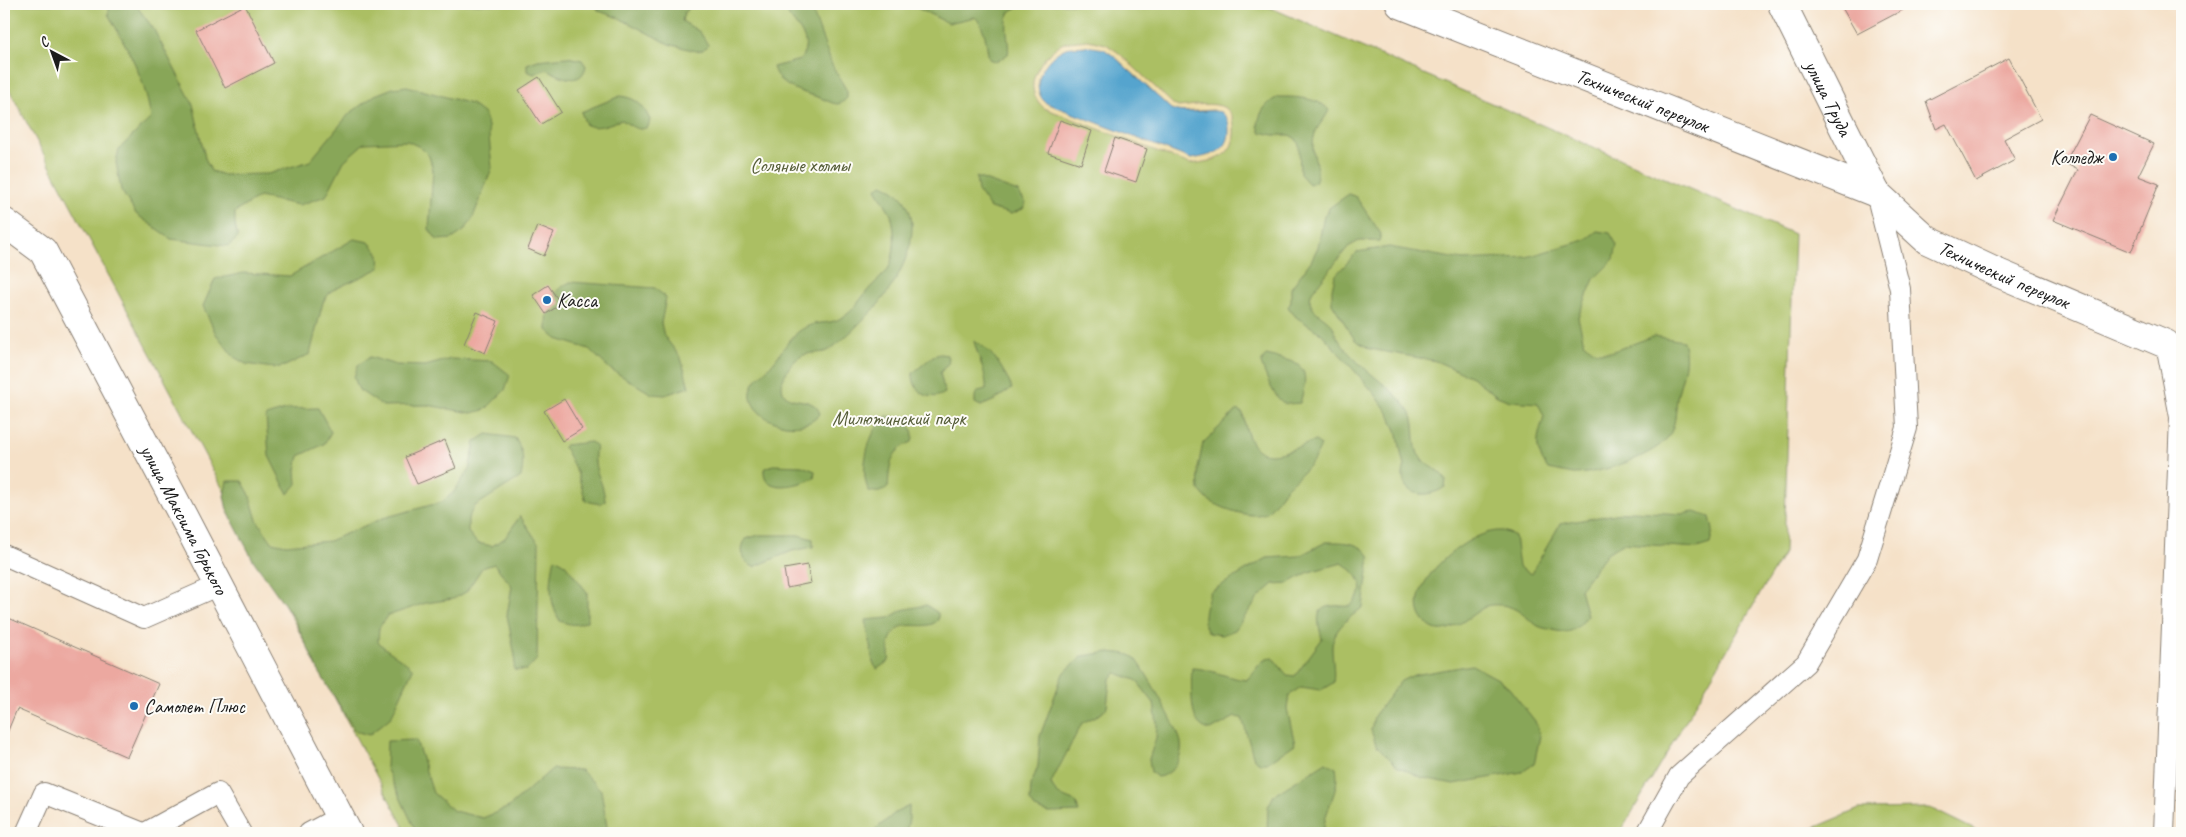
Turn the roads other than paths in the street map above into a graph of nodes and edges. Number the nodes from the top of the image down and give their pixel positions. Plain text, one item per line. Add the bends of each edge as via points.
1 (1400, 4) edge
2 (1782, 4) edge
3 (1876, 193) junction
4 (4, 222) edge
5 (2174, 347) edge
6 (4, 555) edge
7 (219, 585) junction
8 (343, 825) edge
9 (26, 833) edge
10 (144, 833) edge
11 (240, 833) edge
12 (309, 833) edge
13 (1648, 833) edge
14 (2164, 833) edge

1 - 3 street, Технический переулок
2 - 3 street, улица Труда
3 - 5 street, Технический переулок via 1927,240
3 - 13 lane via 1900,289 1907,428 1867,559 1806,663 1679,776
4 - 7 street, улица Максима Горького via 43,251
5 - 14 lane, Технический переулок via 2180,417
6 - 7 lane via 144,618
7 - 8 street, улица Максима Горького
8 - 12 lane
9 - 10 lane via 44,792
10 - 11 lane via 218,793

